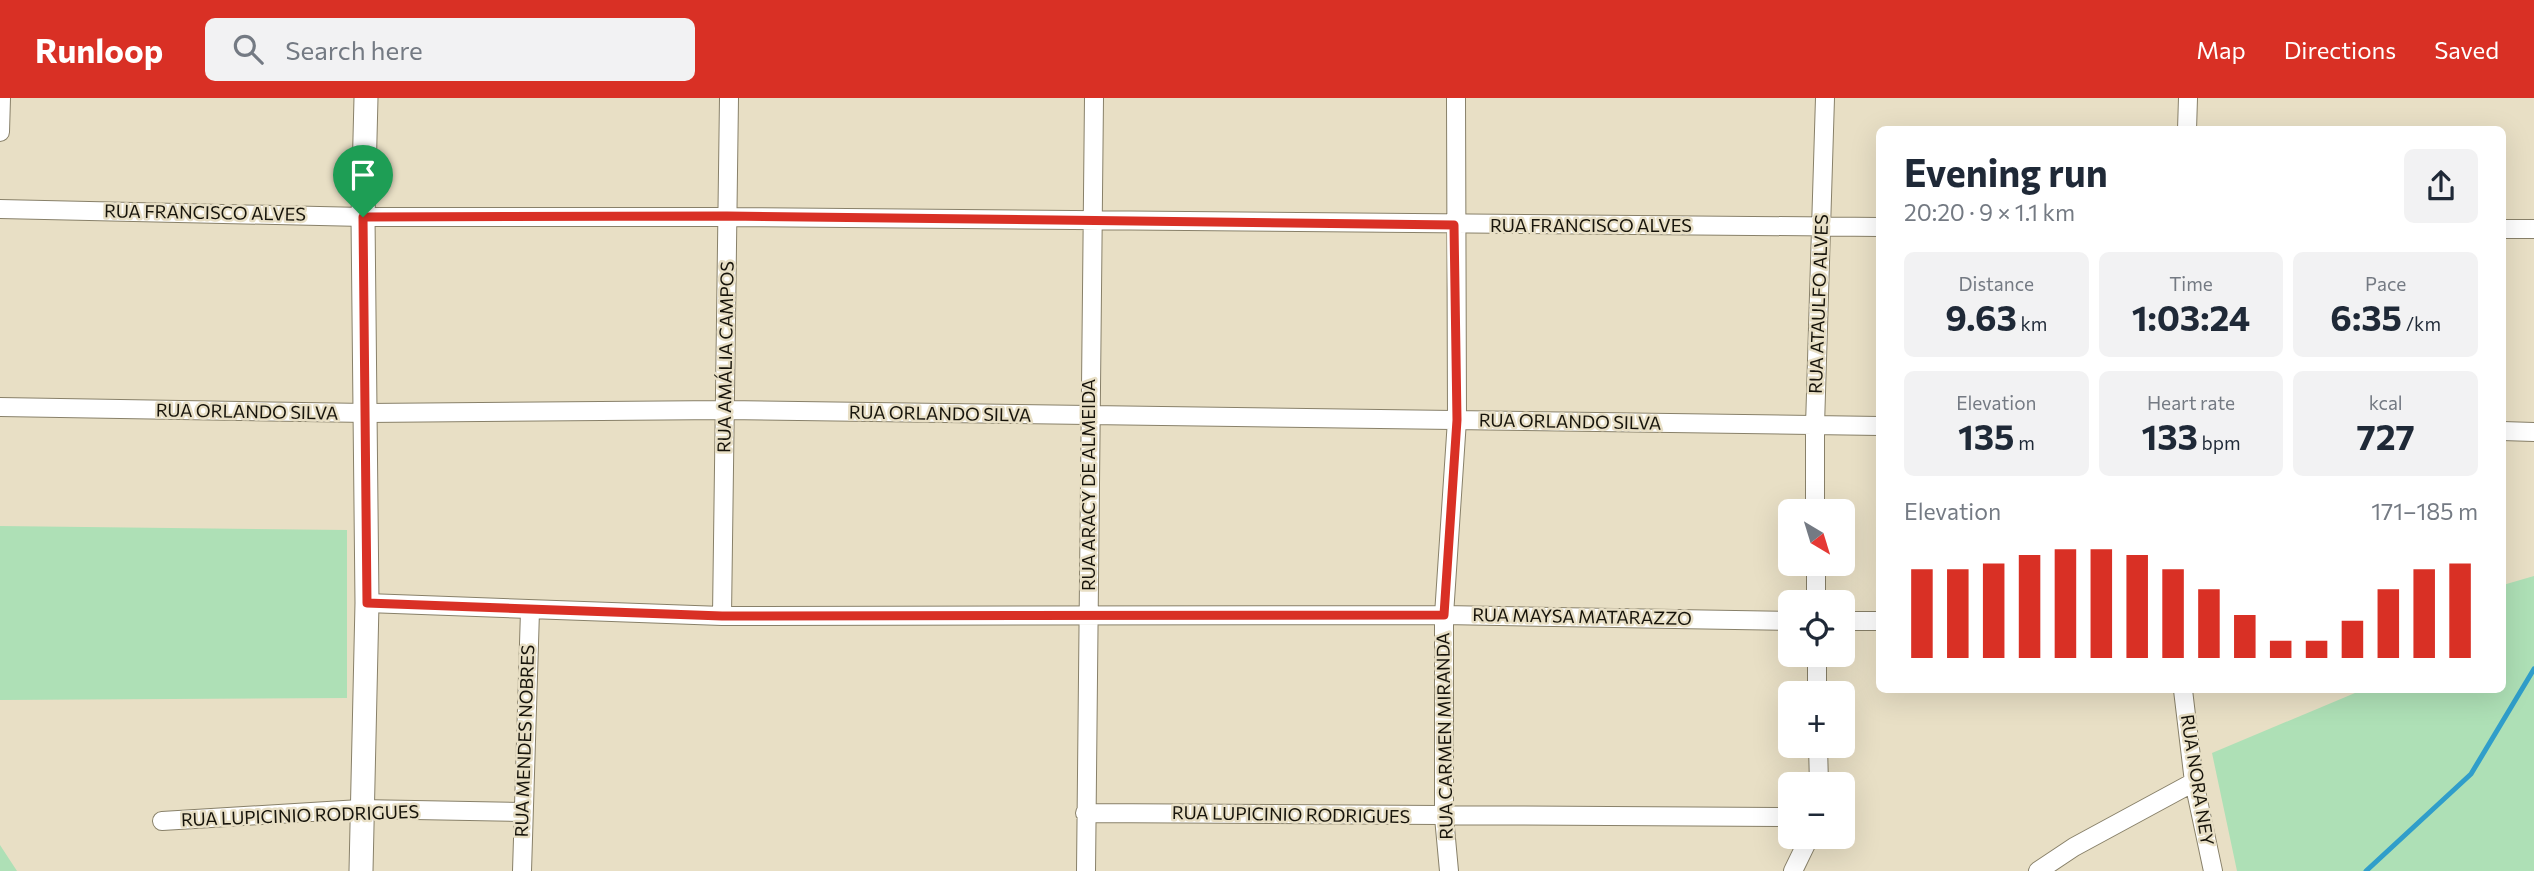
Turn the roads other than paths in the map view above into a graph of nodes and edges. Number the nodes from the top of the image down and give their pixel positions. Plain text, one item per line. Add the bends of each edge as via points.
1 (1, 98) edge
2 (366, 98) edge
3 (729, 98) edge
4 (1094, 98) edge
5 (1456, 98) edge
6 (1825, 98) edge
7 (2188, 98) edge
8 (2187, 126) edge
9 (0, 132) edge
10 (0, 209) edge
11 (727, 216) junction
12 (363, 217) junction
13 (1091, 220) junction
14 (1454, 225) junction
15 (1821, 227) junction
16 (1876, 228) edge
17 (2506, 229) edge
18 (2534, 229) edge
19 (0, 407) edge
20 (725, 410) junction
21 (367, 413) junction
22 (1089, 417) junction
23 (1457, 420) junction
24 (1815, 426) junction
25 (1876, 426) edge
26 (2506, 431) edge
27 (2534, 432) edge
28 (1815, 499) edge
29 (367, 603) junction
30 (530, 611) junction
31 (1444, 615) junction
32 (722, 616) junction
33 (1089, 617) junction
34 (1778, 621) edge
35 (1855, 621) edge
36 (1876, 621) edge
37 (2183, 693) edge
38 (2194, 782) junction
39 (360, 809) junction
40 (522, 812) junction
41 (1085, 813) junction
42 (1444, 817) junction
43 (1778, 817) edge
44 (162, 821) dead end
45 (1804, 849) edge
46 (361, 871) edge
47 (522, 871) edge
48 (1086, 871) edge
49 (1449, 871) edge
50 (1793, 871) edge
51 (2038, 871) edge
52 (2213, 871) edge

1 - 9 street
2 - 12 street
3 - 11 street, RUA AMÁLIA CAMPOS
4 - 13 street, RUA ARACY DE ALMEIDA
5 - 14 street, RUA CARMEN MIRANDA
6 - 15 street, RUA ATAULFO ALVES
7 - 8 street
10 - 12 street, RUA FRANCISCO ALVES
11 - 12 street, RUA FRANCISCO ALVES
11 - 13 street, RUA FRANCISCO ALVES
11 - 20 street, RUA AMÁLIA CAMPOS
12 - 21 street
13 - 14 street, RUA FRANCISCO ALVES
13 - 22 street, RUA ARACY DE ALMEIDA
14 - 15 street, RUA FRANCISCO ALVES
14 - 23 street, RUA CARMEN MIRANDA
15 - 16 street, RUA FRANCISCO ALVES
15 - 24 street, RUA ATAULFO ALVES
17 - 18 street
19 - 21 street, RUA ORLANDO SILVA
20 - 21 street, RUA ORLANDO SILVA
20 - 22 street, RUA ORLANDO SILVA
20 - 32 street, RUA AMÁLIA CAMPOS
21 - 29 street
22 - 23 street, RUA ORLANDO SILVA
22 - 33 street, RUA ARACY DE ALMEIDA
23 - 24 street, RUA ORLANDO SILVA
23 - 31 street, RUA CARMEN MIRANDA
24 - 25 street, RUA ORLANDO SILVA
24 - 28 street, RUA ATAULFO ALVES
26 - 27 street
29 - 30 street, RUA MAYSA MATARAZZO
29 - 39 street
30 - 32 street, RUA MAYSA MATARAZZO
30 - 40 street, RUA MENDES NOBRES
31 - 33 street, RUA MAYSA MATARAZZO
31 - 34 street, RUA MAYSA MATARAZZO
31 - 42 street, RUA CARMEN MIRANDA
32 - 33 street, RUA MAYSA MATARAZZO
33 - 41 street, RUA ARACY DE ALMEIDA
35 - 36 street
37 - 38 street, RUA NORA NEY
38 - 51 street
38 - 52 street, RUA NORA NEY
39 - 40 street, RUA LUPICINIO RODRIGUES
39 - 44 street, RUA LUPICINIO RODRIGUES
39 - 46 street
40 - 47 street, RUA MENDES NOBRES
41 - 42 street, RUA LUPICINIO RODRIGUES
41 - 48 street, RUA ARACY DE ALMEIDA
42 - 43 street, RUA LUPICINIO RODRIGUES
42 - 49 street, RUA CARMEN MIRANDA
45 - 50 street

